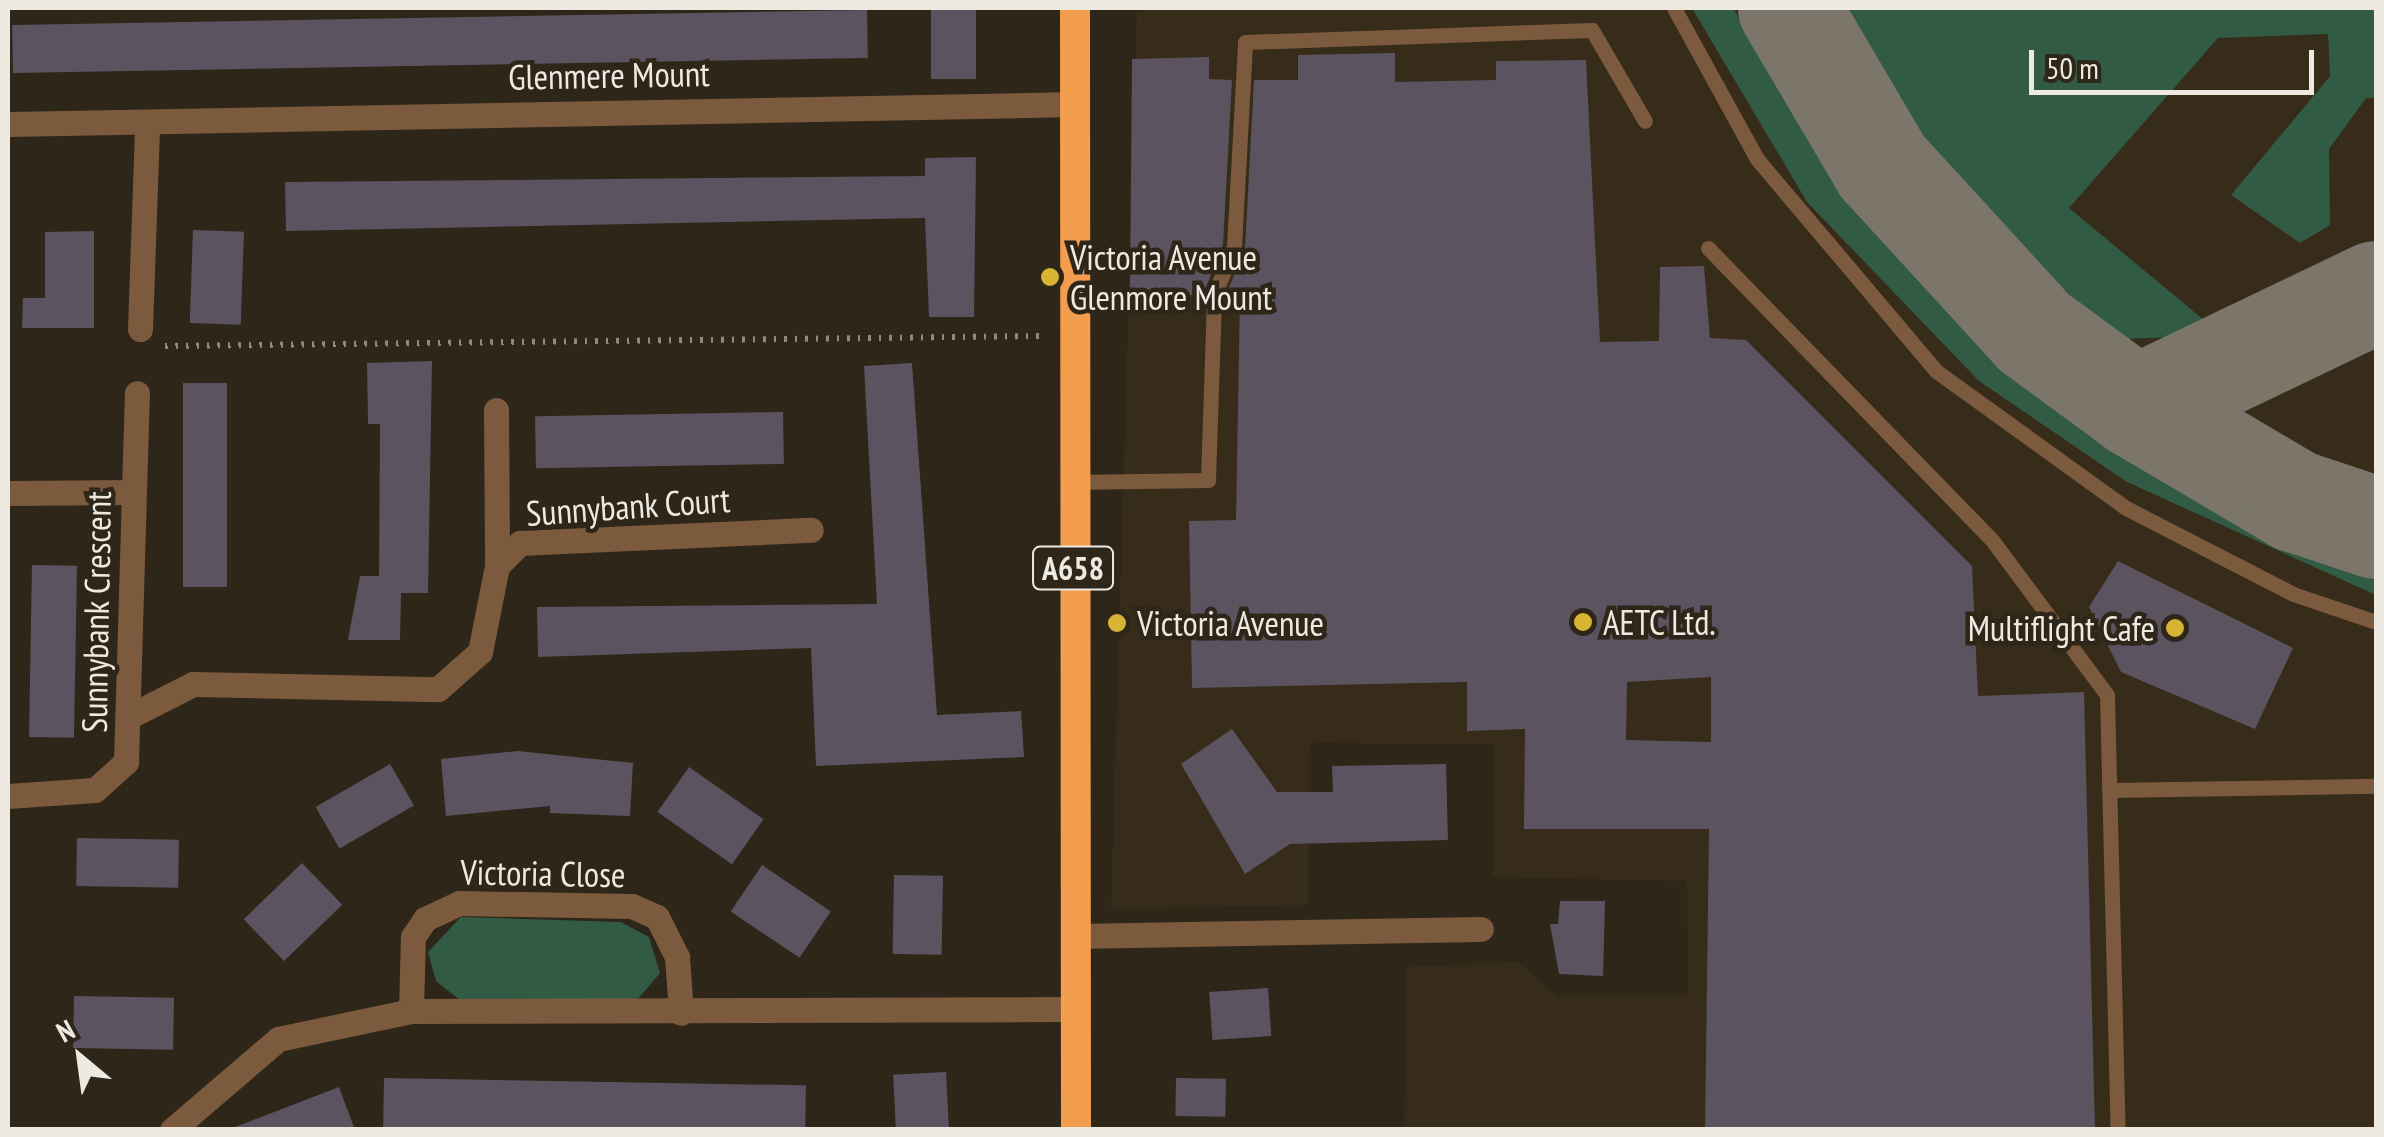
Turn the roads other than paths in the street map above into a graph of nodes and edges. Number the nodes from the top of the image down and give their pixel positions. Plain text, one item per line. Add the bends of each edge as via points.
1 (1075, 8) edge
2 (1674, 8) edge
3 (1074, 104) junction
4 (1645, 121) dead end
5 (8, 124) edge
6 (147, 128) junction
7 (1708, 248) dead end
8 (149, 338) road end
9 (138, 393) dead end
10 (496, 410) dead end
11 (1072, 482) junction
12 (133, 492) junction
13 (8, 494) edge
14 (812, 530) dead end
15 (497, 566) junction
16 (2376, 622) edge
17 (132, 714) junction
18 (2376, 786) edge
19 (2109, 790) junction
20 (8, 796) edge
21 (1481, 929) dead end
22 (1076, 936) junction
23 (1076, 1009) junction
24 (411, 1011) junction
25 (681, 1013) junction
26 (172, 1130) edge
27 (1076, 1130) edge
28 (2118, 1130) edge

1 - 3 highway, A658
2 - 16 lane via 1756,160 1936,372 2126,508 2293,594
3 - 6 street, Glenmere Mount via 610,108
3 - 11 highway, A658
4 - 11 lane via 1592,30 1245,42 1234,247 1214,294 1208,480
5 - 6 street, Glenmere Mount
6 - 8 street
7 - 19 lane via 1992,540 2106,694
9 - 12 street, Sunnybank Crescent
10 - 15 street
11 - 22 highway, A658
12 - 13 street
12 - 17 street, Sunnybank Crescent
14 - 15 street, Sunnybank Court via 520,544
15 - 17 street, Sunnybank Court via 480,652 438,689 193,684
17 - 20 street, Sunnybank Crescent via 126,762 95,790
18 - 19 lane
19 - 28 lane
21 - 22 street
22 - 23 highway, A658
23 - 25 street
23 - 27 highway, A658
24 - 25 street
24 - 25 street, Victoria Close via 412,937 424,919 459,902 632,906 656,917 677,956
24 - 26 street via 278,1039

